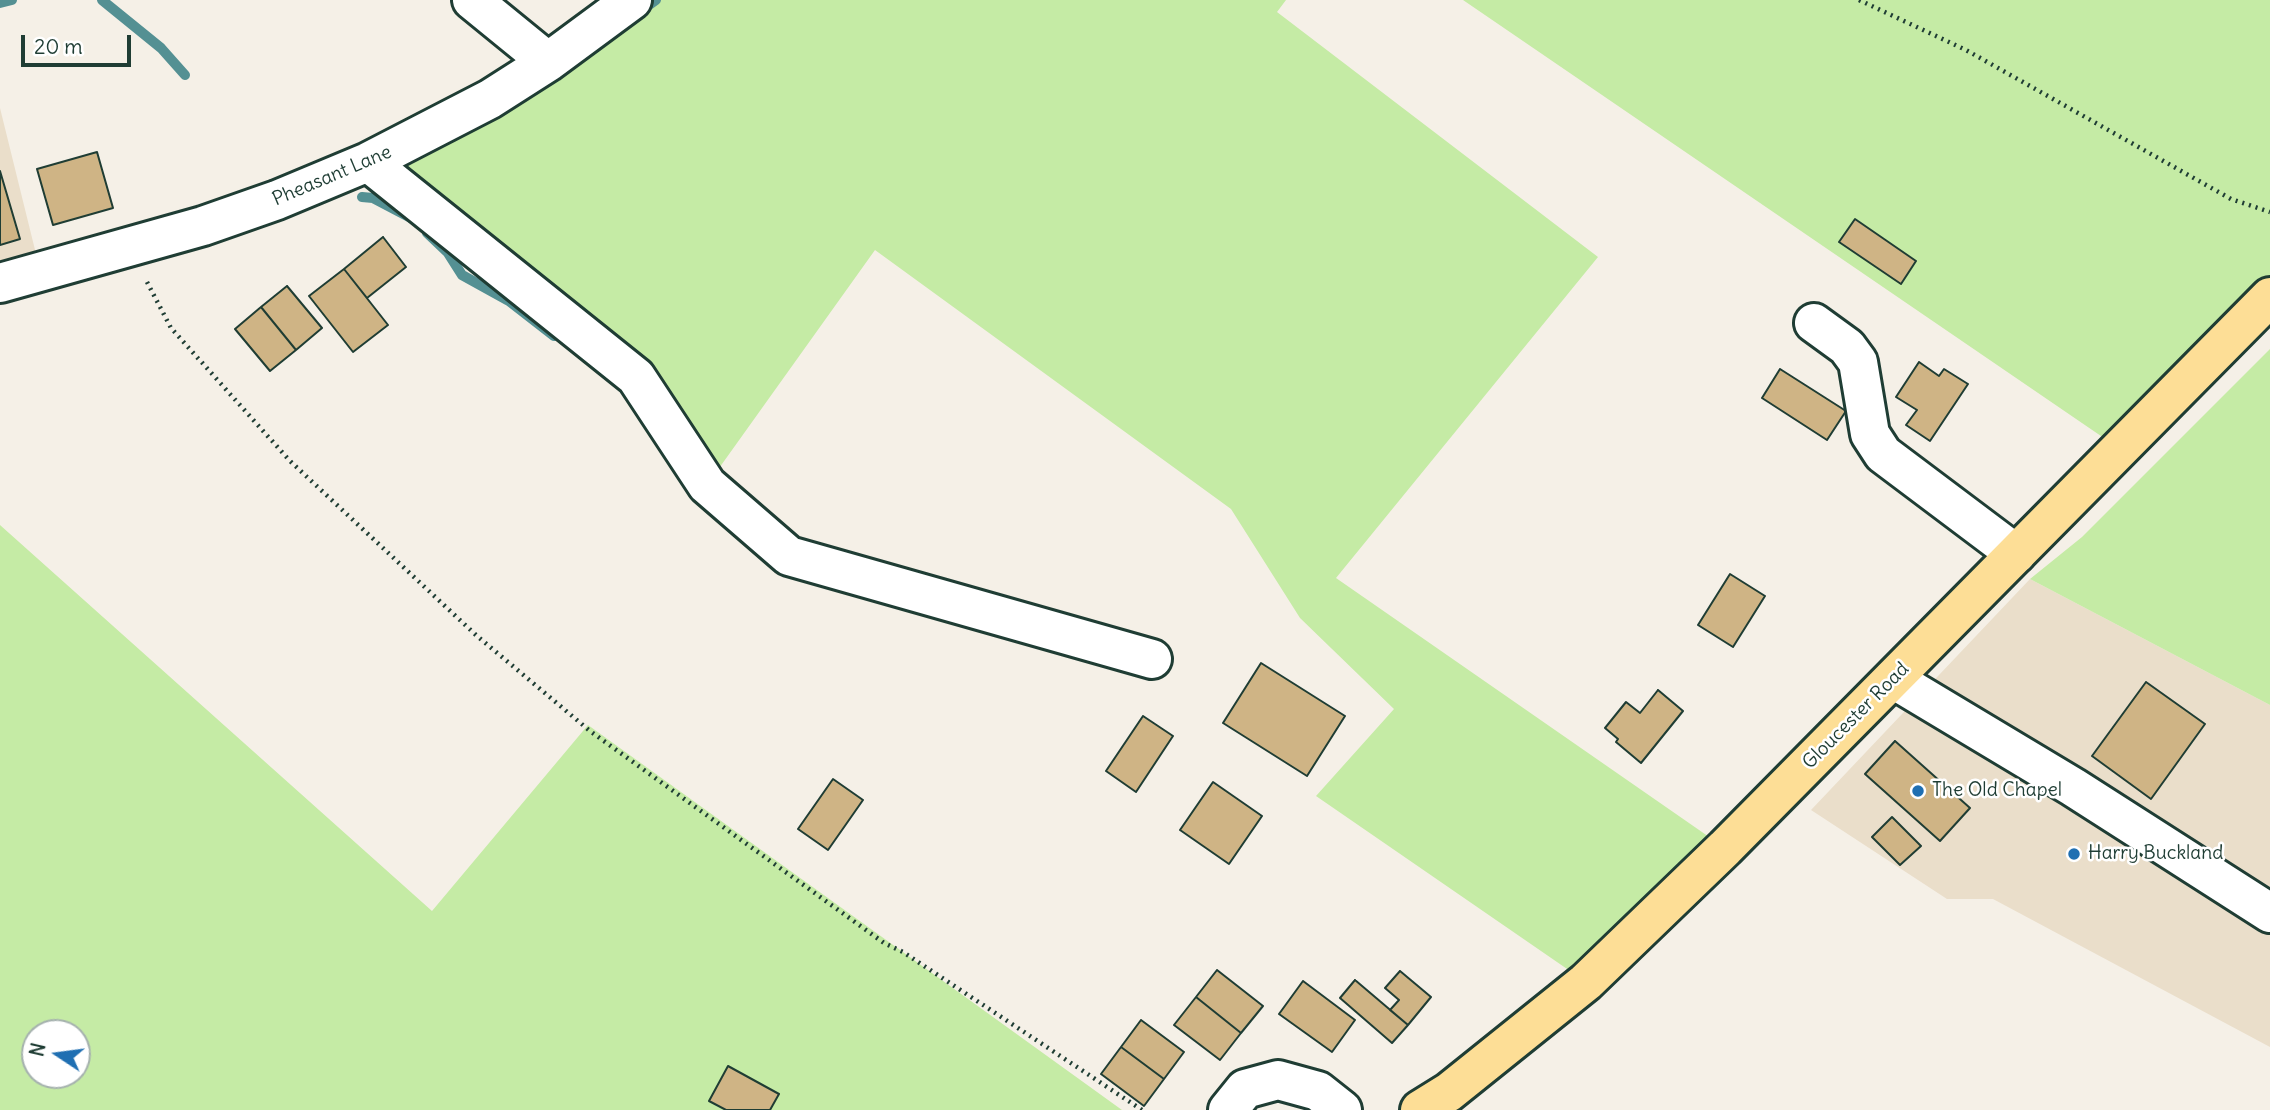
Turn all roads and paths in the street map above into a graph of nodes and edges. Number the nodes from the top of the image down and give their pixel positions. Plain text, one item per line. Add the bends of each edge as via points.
1 (472, 0) edge
2 (632, 0) edge
3 (1860, 0) edge
4 (548, 62) junction
5 (368, 162) junction
6 (2270, 212) edge
7 (128, 247) junction
8 (0, 282) edge
9 (2270, 297) edge
10 (1814, 323) dead end
11 (2016, 554) junction
12 (1152, 659) dead end
13 (1893, 679) junction
14 (2270, 913) edge
15 (1142, 1110) edge
16 (1228, 1110) edge
17 (1342, 1110) edge
18 (1420, 1110) edge

1 - 4 street
2 - 4 street, Pheasant Lane
3 - 6 path via 1966,50 2231,199
4 - 5 street, Pheasant Lane via 430,132
5 - 7 street, Pheasant Lane via 277,200
5 - 12 street via 636,377 707,485 789,556
7 - 8 street, Pheasant Lane
7 - 15 path via 172,328 290,461 477,636 590,731 884,943
9 - 11 main road, Gloucester Road
10 - 11 street via 1847,347 1858,362 1870,434 1883,454
11 - 13 main road, Gloucester Road
13 - 14 street
13 - 18 main road, Gloucester Road via 1586,982
16 - 17 street via 1245,1089 1278,1080 1318,1091

